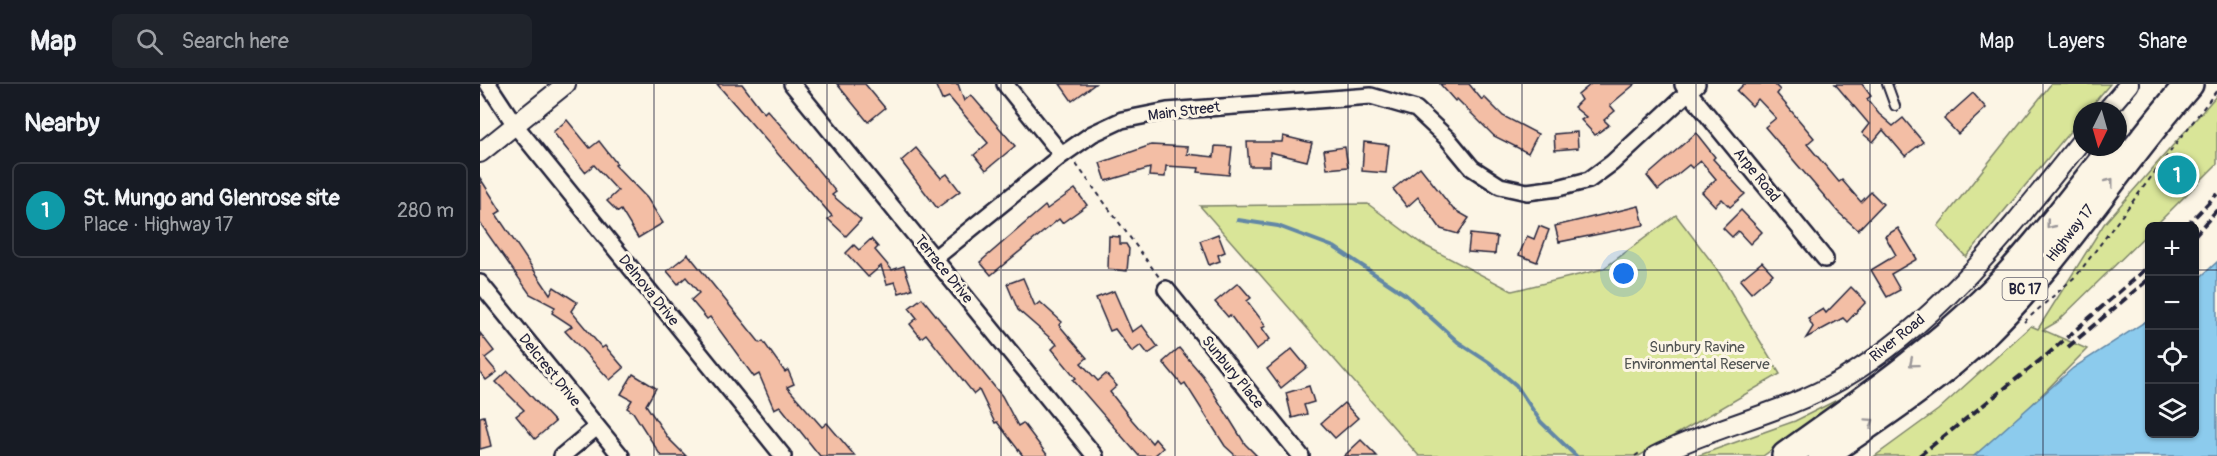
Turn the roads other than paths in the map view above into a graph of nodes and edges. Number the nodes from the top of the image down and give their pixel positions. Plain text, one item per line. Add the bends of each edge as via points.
1 (488, 84) edge
2 (566, 84) edge
3 (792, 84) edge
4 (1005, 84) edge
5 (1887, 84) edge
6 (2129, 84) edge
7 (2166, 84) edge
8 (2189, 84) edge
9 (1689, 87) edge
10 (1372, 90) edge
11 (2114, 102) edge
12 (1895, 106) dead end
13 (515, 124) junction
14 (2127, 131) edge
15 (2073, 151) edge
16 (480, 153) edge
17 (1064, 154) junction
18 (2107, 156) edge
19 (935, 258) junction
20 (1826, 259) dead end
21 (480, 283) edge
22 (1166, 289) road end
23 (597, 427) junction
24 (1649, 453) edge
25 (562, 456) edge
26 (621, 456) edge
27 (783, 456) edge
28 (1095, 456) edge
29 (1301, 456) edge
30 (1786, 456) edge
31 (1822, 456) edge

1 - 13 street, Delnova Drive
2 - 13 street
3 - 19 street, Terrace Drive
4 - 17 street
5 - 12 lane
6 - 11 street
7 - 14 highway
31 -> 8 highway, Highway 17 / BC 17 via 1921,386 1982,335 2052,257
9 - 10 street, Main Street via 1612,163 1588,180 1527,192 1500,186 1472,168 1416,109
9 - 20 street, Arpe Road
10 - 17 street, Main Street via 1167,111 1122,120 1092,134
13 - 16 street
13 - 27 street, Delnova Drive
15 - 24 street, River Road via 1961,285 1883,352 1804,398
17 - 19 street, Main Street
18 -> 30 highway, Highway 17 / BC 17 via 1985,300 1904,371
19 - 28 street, Terrace Drive
21 - 23 street, Delcrest Drive
22 - 29 street, Sunbury Place
23 - 25 street
23 - 26 street, Delcrest Drive

